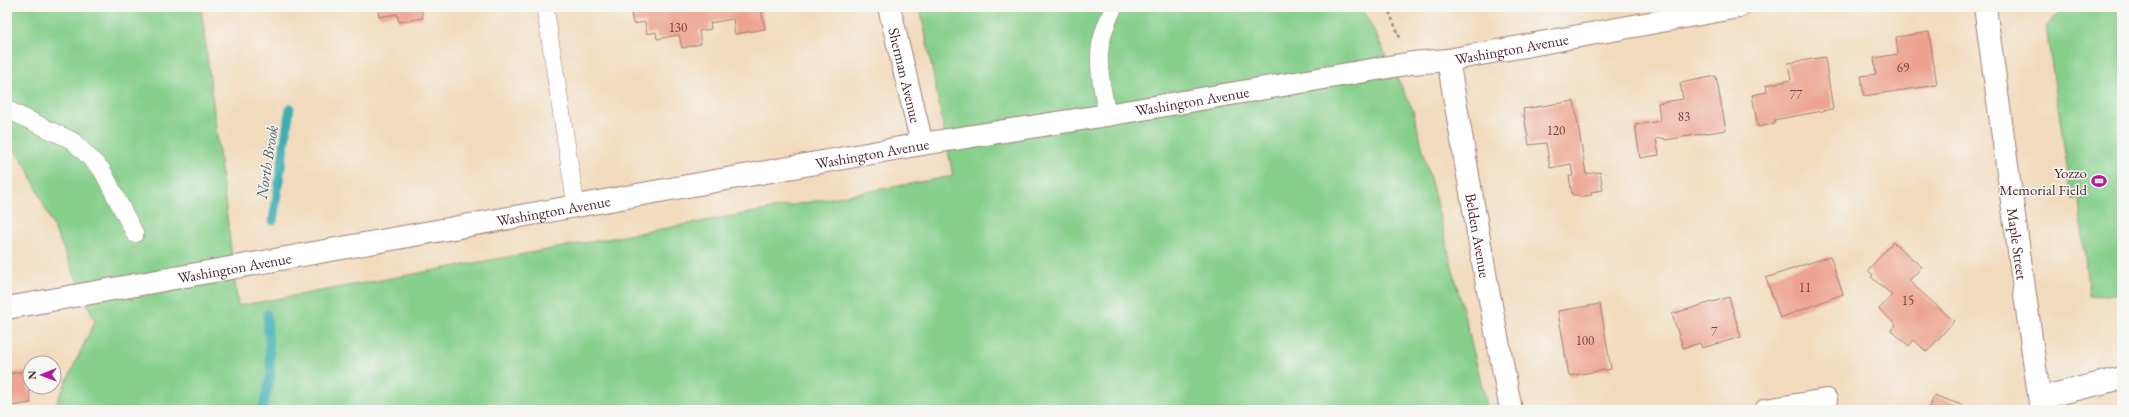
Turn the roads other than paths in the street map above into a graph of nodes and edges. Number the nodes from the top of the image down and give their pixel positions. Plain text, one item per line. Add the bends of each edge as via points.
1 (545, 7) edge
2 (889, 7) edge
3 (1114, 7) edge
4 (1738, 7) edge
5 (1985, 7) edge
6 (1448, 60) junction
7 (7, 108) edge
8 (1107, 115) junction
9 (922, 144) junction
10 (576, 206) junction
11 (135, 234) dead end
12 (7, 308) edge
13 (2122, 378) edge
14 (1826, 400) dead end
15 (2040, 404) edge
16 (1511, 410) edge
17 (1766, 410) edge

1 - 10 lane
2 - 9 street, Sherman Avenue
3 - 8 lane via 1103,28 1098,51
4 - 6 street, Washington Avenue
5 - 15 street, Maple Street
6 - 8 street, Washington Avenue via 1412,63
6 - 16 street, Belden Avenue
7 - 11 lane via 73,141 102,170
8 - 9 street, Washington Avenue
9 - 10 street, Washington Avenue
10 - 12 street, Washington Avenue
13 - 15 street
14 - 17 street

